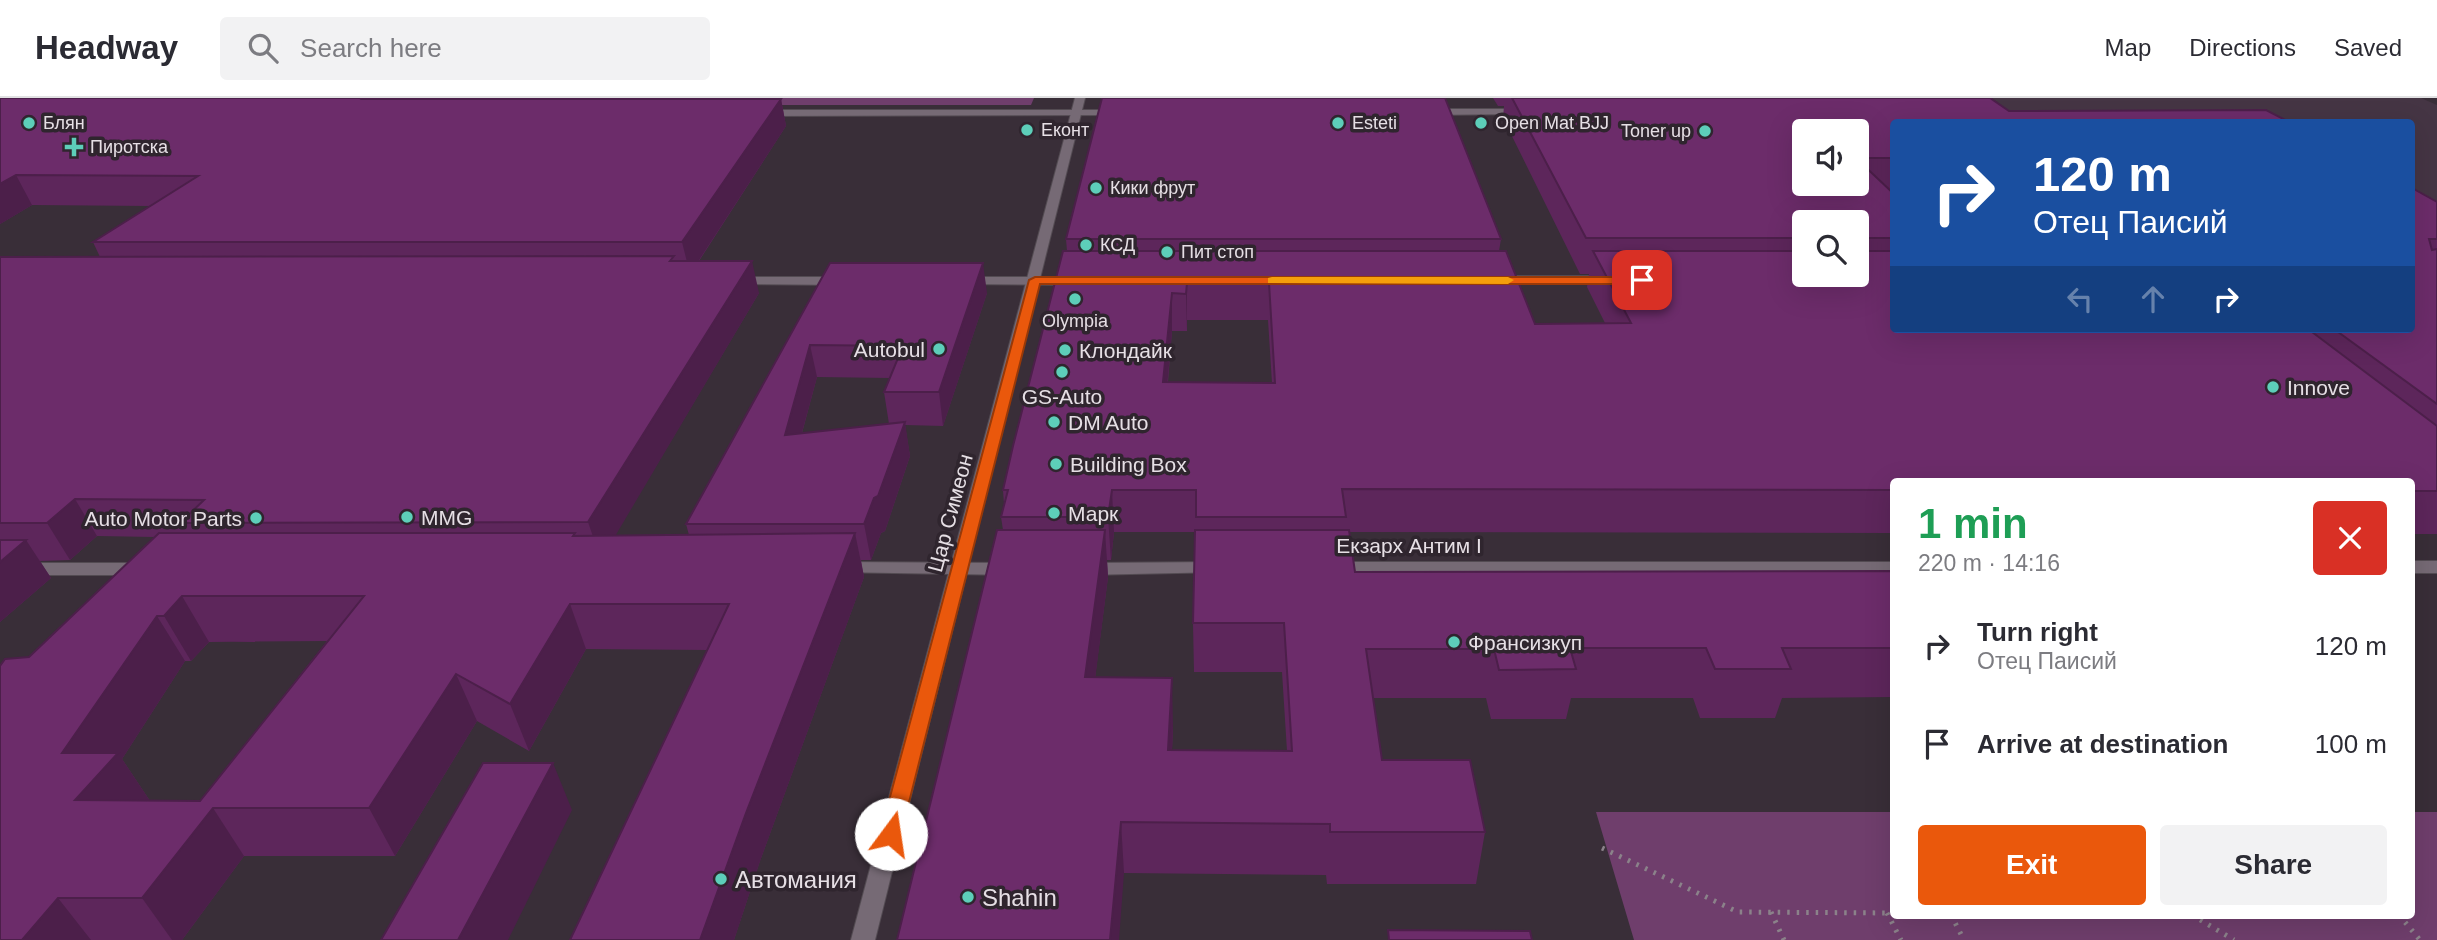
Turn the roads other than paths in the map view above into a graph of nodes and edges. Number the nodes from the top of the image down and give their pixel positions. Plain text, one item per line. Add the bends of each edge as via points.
1 (1078, 105) edge
2 (1415, 112) edge
3 (1540, 112) edge
4 (743, 113) edge
5 (1134, 113) edge
6 (1035, 280) junction
7 (1474, 280) edge
8 (1628, 280) edge
9 (715, 281) edge
10 (863, 281) edge
11 (943, 281) edge
12 (1096, 281) edge
13 (2415, 567) edge
14 (2437, 567) edge
15 (827, 568) edge
16 (1237, 568) edge
17 (1306, 568) edge
18 (1890, 568) edge
19 (0, 569) edge
20 (165, 569) edge
21 (960, 569) junction
22 (1028, 569) edge
23 (1070, 569) edge
24 (863, 940) edge

1 - 4 street
1 - 5 street
1 - 6 street, Цар Симеон
2 - 3 street
6 - 11 street
6 - 12 street
6 - 21 street, Цар Симеон
7 - 8 street
9 - 10 street
13 - 14 street
15 - 21 street
16 - 23 street
17 - 18 street, Екзарх Антим I
19 - 20 street
21 - 22 street
21 - 24 street, Цар Симеон

